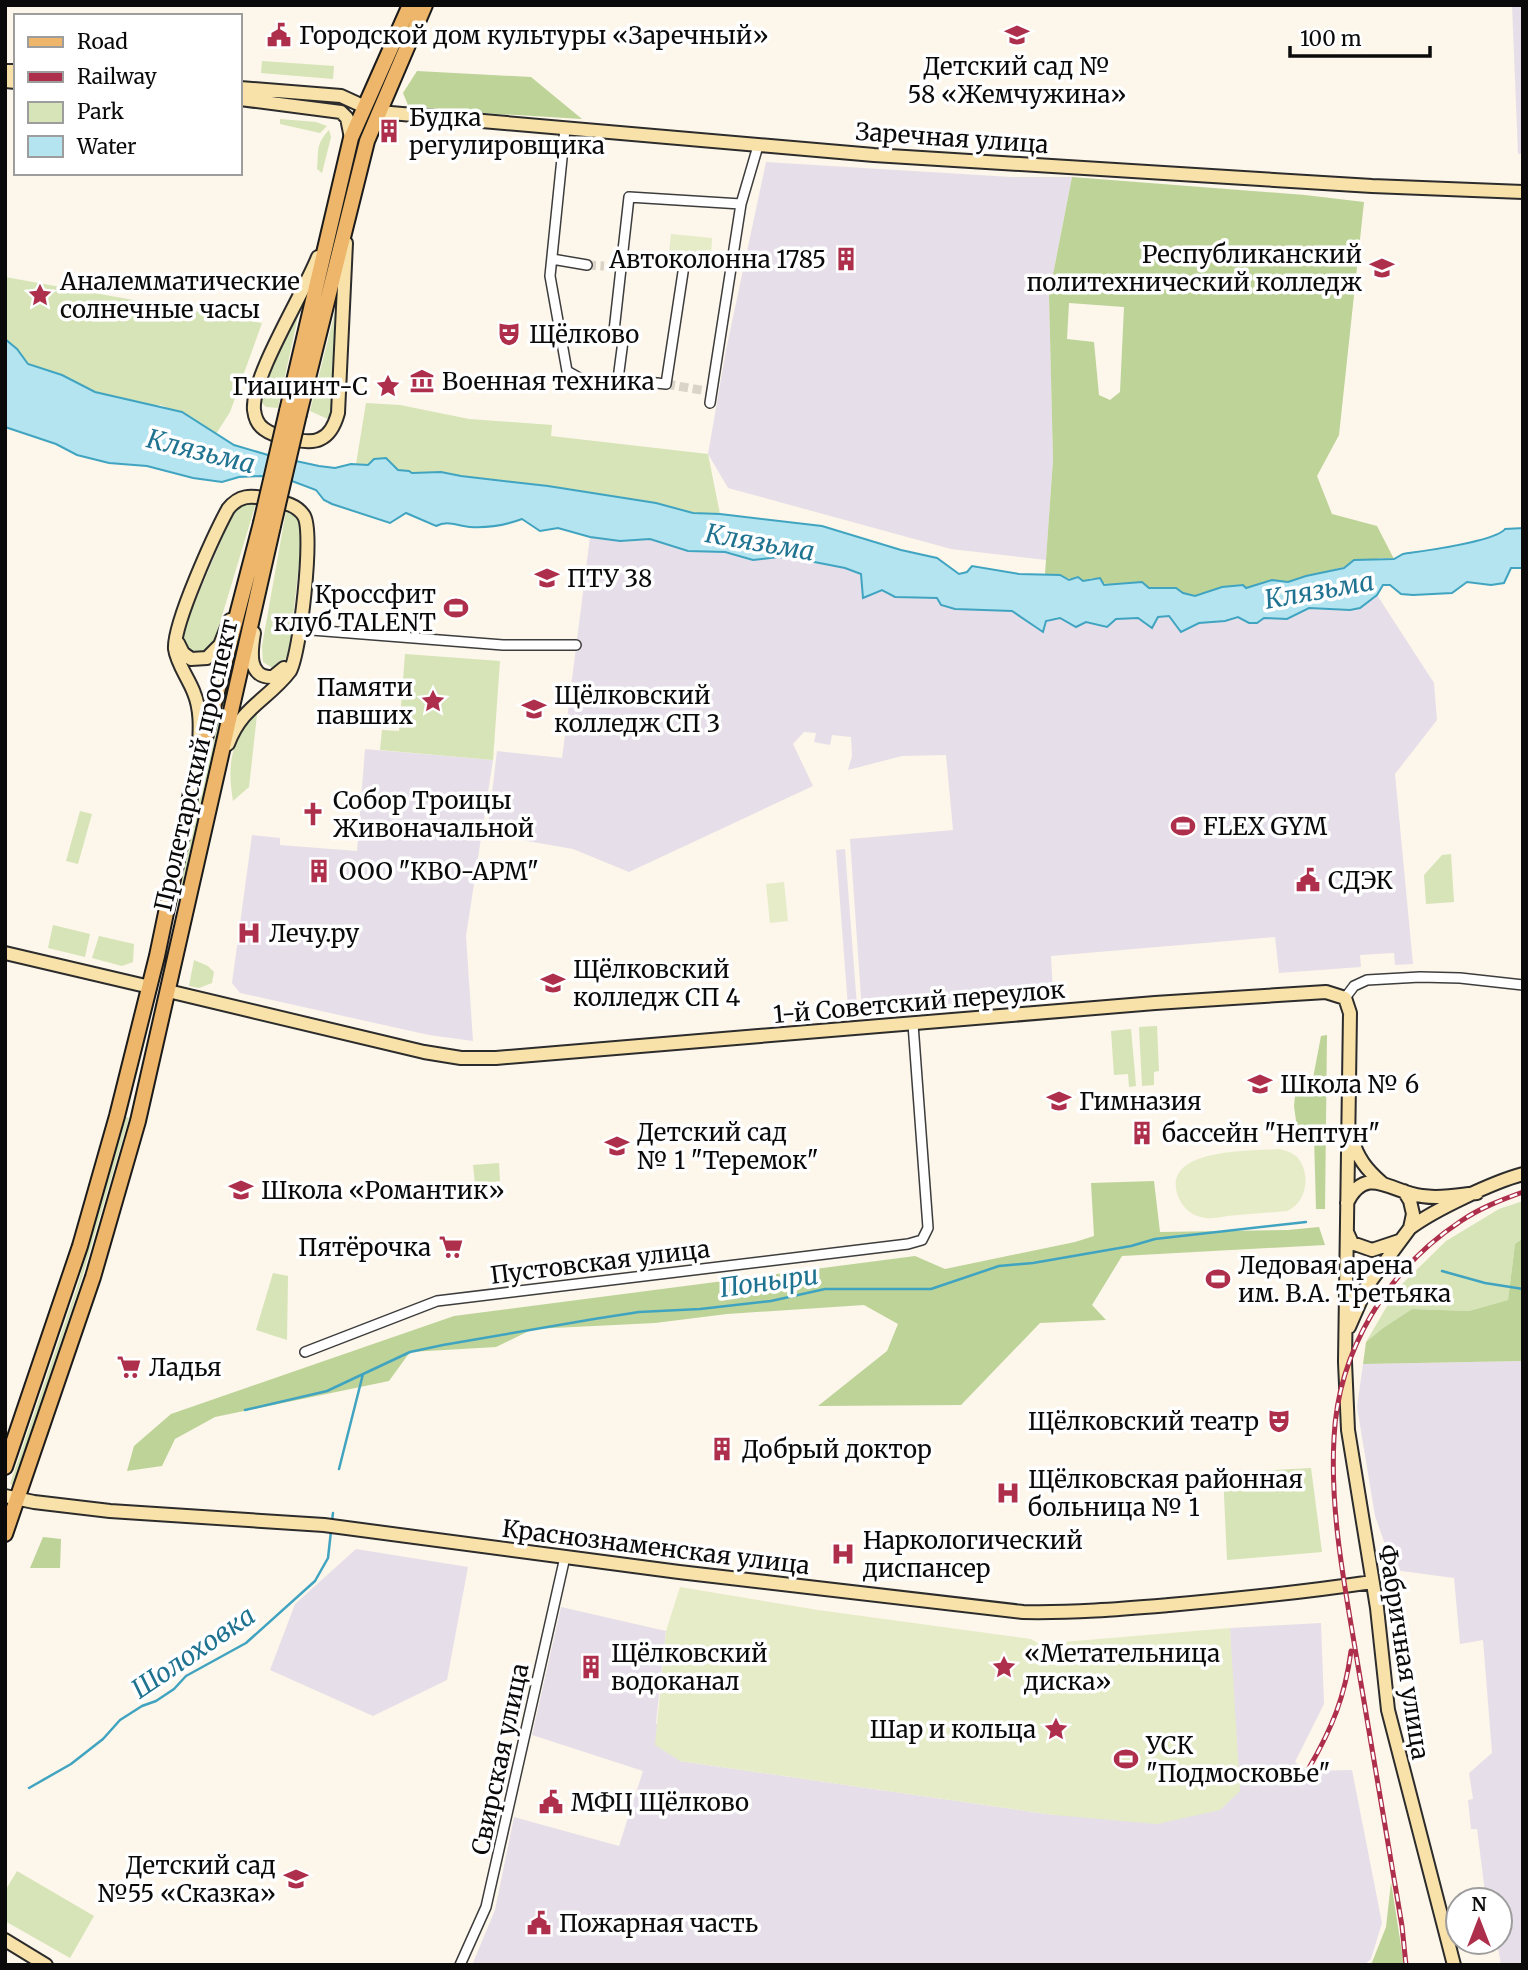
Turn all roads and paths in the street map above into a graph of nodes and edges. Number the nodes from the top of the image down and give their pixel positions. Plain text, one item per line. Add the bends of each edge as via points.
1 (410, 5) edge
2 (425, 5) edge
3 (242, 88) edge
4 (242, 99) edge
5 (372, 110) junction
6 (565, 129) junction
7 (351, 138) junction
8 (758, 145) junction
9 (1523, 192) edge
10 (741, 204) junction
11 (339, 221) junction
12 (552, 259) junction
13 (732, 262) junction
14 (587, 265) tunnel mouth
15 (618, 379) junction
16 (710, 404) dead end
17 (262, 547) junction
18 (299, 629) junction
19 (176, 635) junction
20 (298, 643) junction
21 (576, 645) dead end
22 (199, 761) junction
23 (220, 764) junction
24 (5, 953) edge
25 (1523, 985) edge
26 (150, 987) junction
27 (168, 991) junction
28 (1345, 999) junction
29 (913, 1024) junction
30 (117, 1115) junction
31 (138, 1121) junction
32 (1348, 1125) junction
33 (1523, 1174) edge
34 (1382, 1183) junction
35 (1404, 1191) junction
36 (1477, 1193) junction
37 (1347, 1203) junction
38 (1346, 1227) junction
39 (1410, 1228) junction
40 (1400, 1241) junction
41 (1345, 1341) junction
42 (305, 1352) dead end
43 (5, 1467) edge
44 (12, 1497) edge
45 (5, 1534) edge
46 (565, 1557) junction
47 (1372, 1582) junction
48 (5, 1940) edge
49 (46, 1965) edge
50 (460, 1965) edge
51 (1454, 1965) edge

1 - 5 main road, Пролетарский проспект
2 - 5 main road, Пролетарский проспект
3 - 5 street, Заречная улица via 341,96
4 - 7 street via 341,112 349,123
5 - 6 street, Заречная улица
5 - 7 main road, Пролетарский проспект
5 - 11 main road, Пролетарский проспект via 367,141
6 - 8 street, Заречная улица
6 - 12 street
7 - 11 main road, Пролетарский проспект
8 - 9 street, Заречная улица via 1103,170
8 - 10 street
10 - 13 street
10 - 15 street via 629,197 614,331 623,341
11 - 11 street via 263,373 254,407 264,429 305,442 326,436 338,414
11 - 17 main road, Пролетарский проспект, bridge
12 - 14 street
12 - 15 street via 550,275 567,371 581,379
13 - 15 street via 685,259 666,384
13 - 16 street
17 - 19 street via 215,651 204,660 191,659
17 - 20 street via 254,668 263,676 274,677
17 - 22 main road, Пролетарский проспект
17 - 23 main road, Пролетарский проспект
18 - 19 street via 308,524 294,506 251,496 232,504 223,517
18 - 20 street
18 - 21 street via 503,645
19 - 22 street via 177,655 198,708
20 - 23 street via 290,671 240,719
22 - 26 main road, Пролетарский проспект
23 - 27 main road, Пролетарский проспект
24 - 26 street
25 - 28 street via 1460,978 1367,980 1354,986
26 - 27 main road
26 - 30 main road, Пролетарский проспект
27 - 29 street, 1-й Советский переулок via 461,1058
27 - 31 main road, Пролетарский проспект
28 - 29 street, 1-й Советский переулок via 1326,992
28 - 32 street, Фабричная улица via 1350,1013
29 - 42 street, Пустовская улица via 928,1228 922,1240 437,1301
30 - 31 main road via 129,1110
30 - 43 main road, Пролетарский проспект via 80,1246
31 - 44 main road, Пролетарский проспект via 93,1277
32 - 34 street, Фабричная улица via 1356,1154
32 - 37 street, Фабричная улица
33 - 36 street
34 - 35 street, Фабричная улица
34 - 37 street via 1360,1184
35 - 36 street, Фабричная улица via 1442,1197
35 - 39 street via 1413,1214
36 - 39 street
37 - 38 street, Фабричная улица
38 - 40 street via 1352,1243 1372,1250
38 - 41 street, Фабричная улица
39 - 40 street, Фабричная улица
40 - 41 street, Фабричная улица via 1367,1286
41 - 47 street, Фабричная улица via 1349,1430
44 - 45 main road, Пролетарский проспект
44 - 46 street, Краснознаменская улица via 110,1511 324,1525
46 - 47 street, Краснознаменская улица via 1055,1613 1217,1601
46 - 50 street, Свирская улица via 489,1895
47 - 51 street, Фабричная улица via 1390,1720
48 - 49 street

